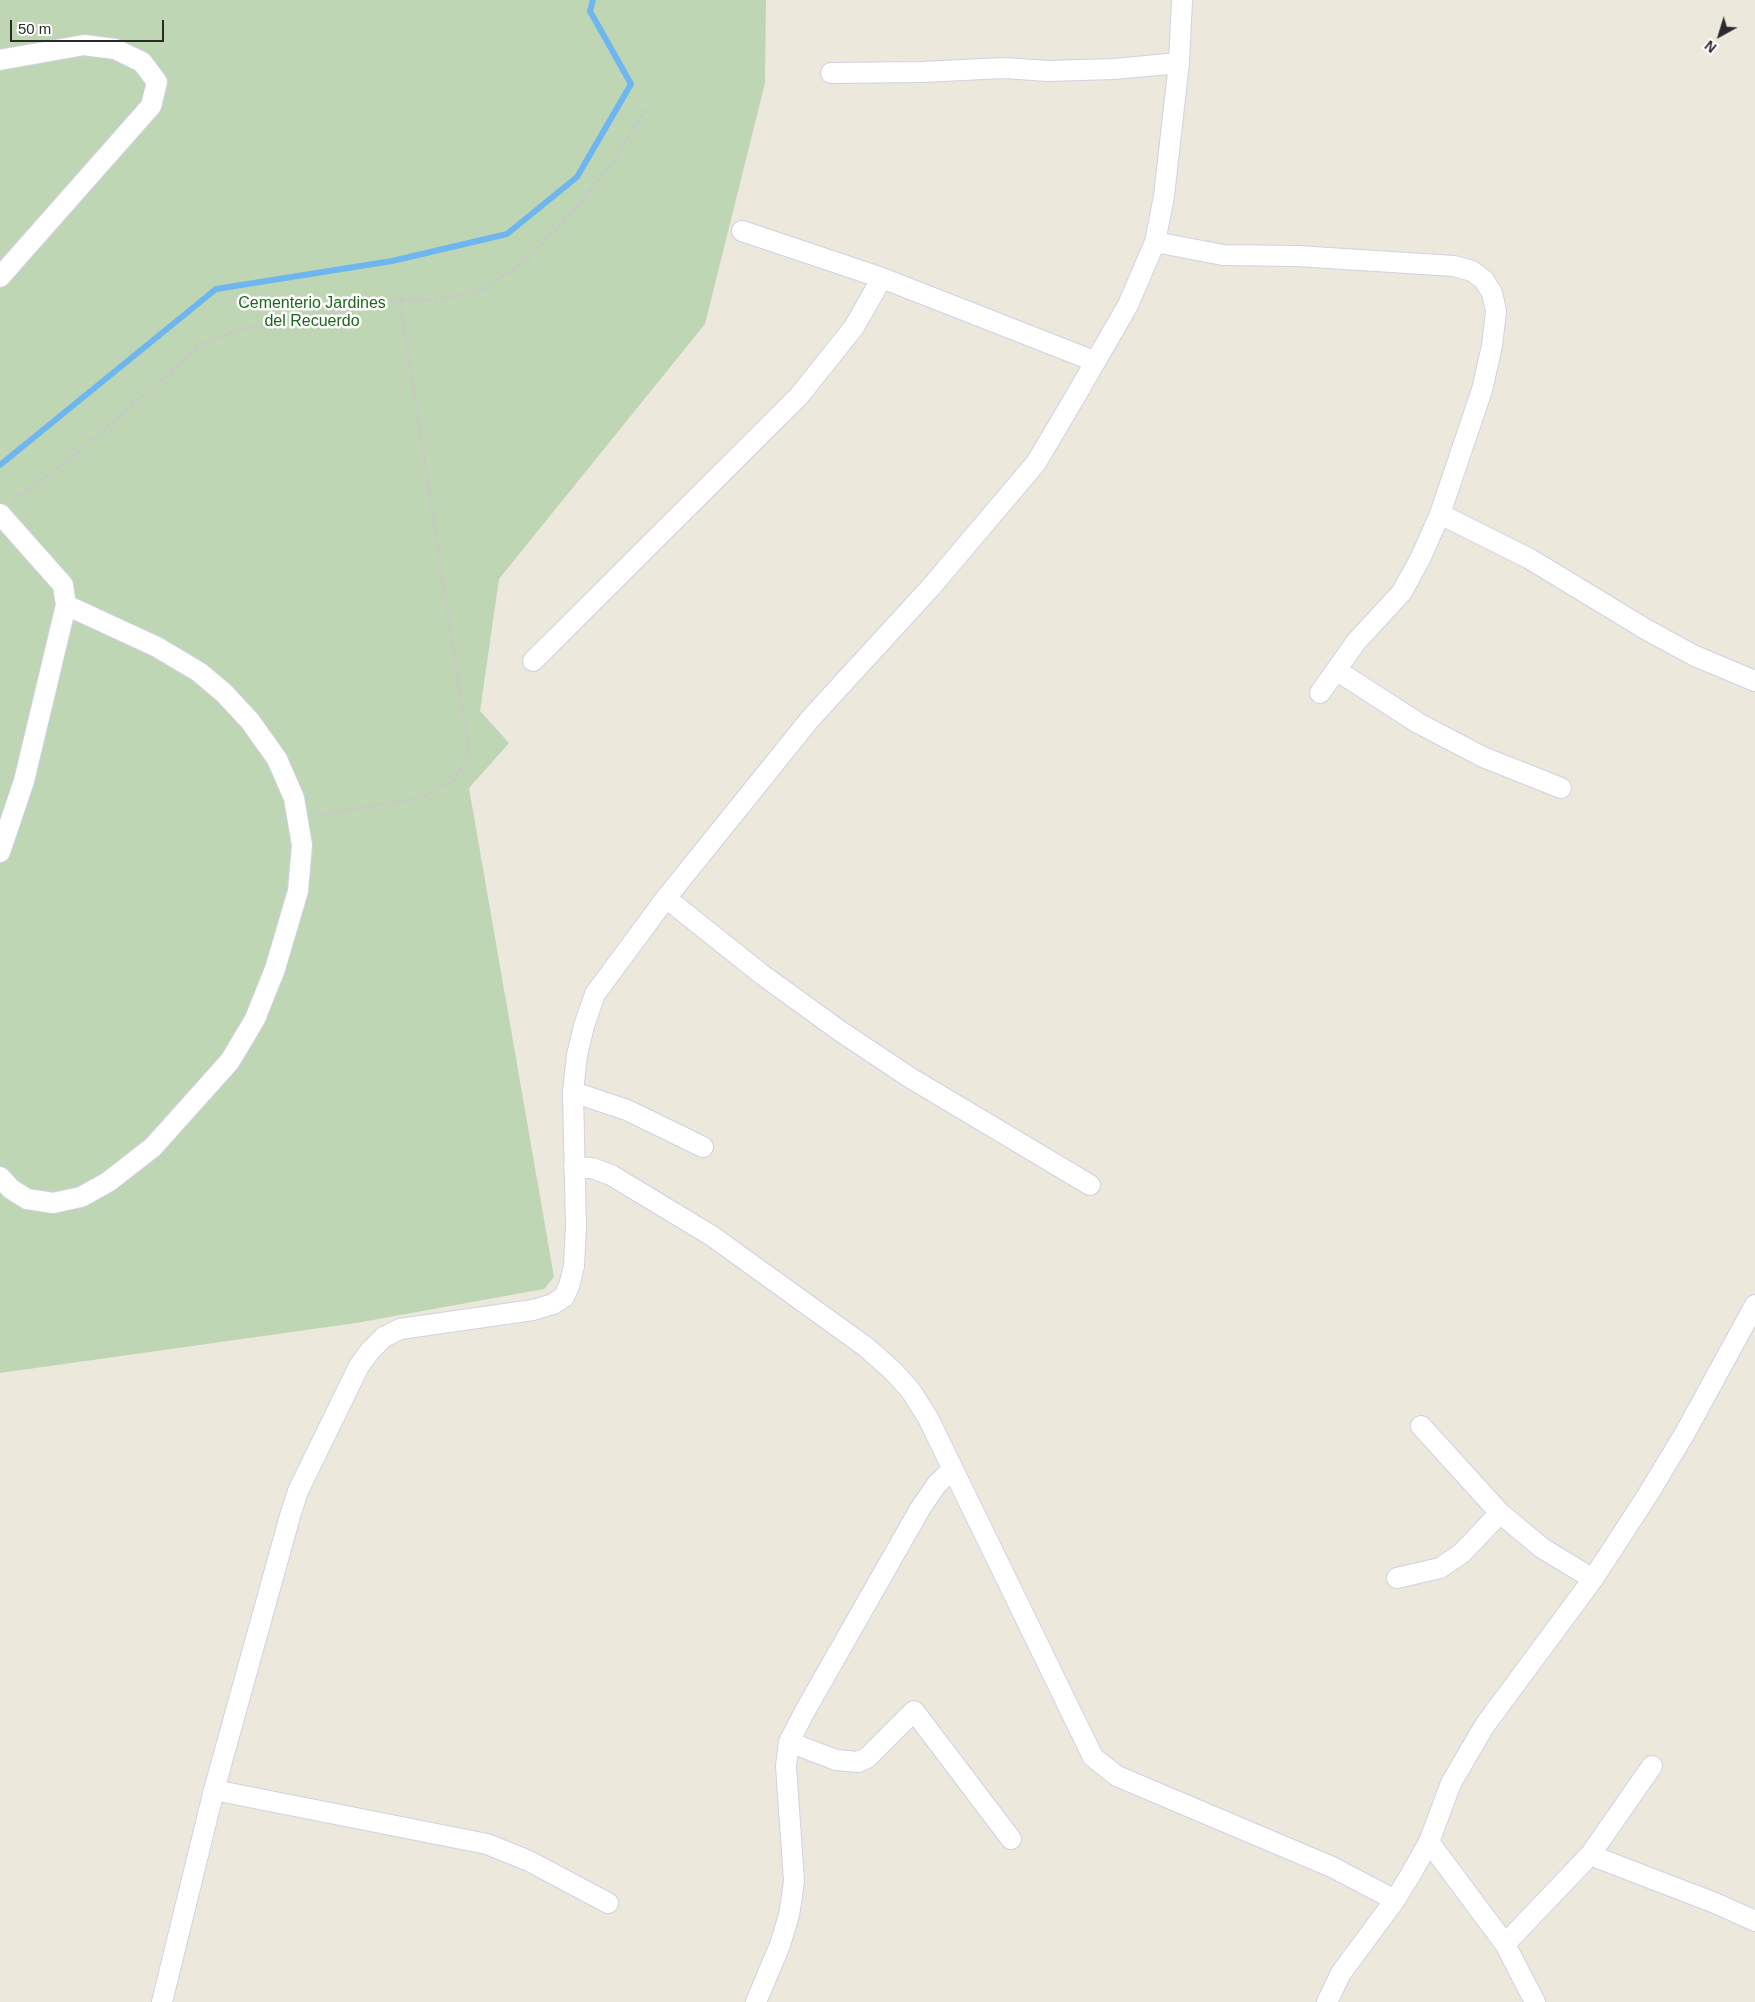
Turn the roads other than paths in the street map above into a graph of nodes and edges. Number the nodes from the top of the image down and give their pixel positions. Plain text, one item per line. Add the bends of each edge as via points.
1 (1182, 0) edge
2 (0, 60) edge
3 (1179, 63) junction
4 (831, 73) dead end
5 (742, 231) dead end
6 (1155, 242) junction
7 (0, 277) edge
8 (882, 278) junction
9 (1094, 361) junction
10 (4, 509) edge
11 (1440, 514) junction
12 (66, 605) junction
13 (533, 661) dead end
14 (1336, 670) junction
15 (1755, 681) edge
16 (1320, 693) dead end
17 (1561, 788) dead end
18 (0, 852) edge
19 (666, 898) junction
20 (573, 1092) junction
21 (704, 1147) dead end
22 (574, 1167) junction
23 (0, 1177) edge
24 (1090, 1185) dead end
25 (1755, 1305) edge
26 (1421, 1426) dead end
27 (952, 1470) junction
28 (1500, 1513) junction
29 (1397, 1578) dead end
30 (1593, 1579) junction
31 (790, 1742) junction
32 (1652, 1766) dead end
33 (214, 1790) junction
34 (1011, 1839) dead end
35 (1429, 1842) junction
36 (1590, 1855) junction
37 (1395, 1900) junction
38 (608, 1903) dead end
39 (1755, 1921) edge
40 (1505, 1944) junction
41 (162, 2002) edge
42 (756, 2002) edge
43 (1327, 2002) edge
44 (1534, 2002) edge

1 - 3 street
2 - 7 street via 84,45 115,49 142,62 158,82 151,106
3 - 4 street via 1057,71 1004,68
3 - 6 street via 1164,196
5 - 8 street
6 - 9 street via 1128,305
6 - 11 street via 1223,255 1297,256 1454,266 1472,271 1484,280 1492,293 1496,311 1492,346 1482,390
8 - 9 street
8 - 13 street via 854,327 798,396
9 - 19 street via 1036,463 931,587 811,718
10 - 12 street via 64,585
11 - 14 street via 1422,557 1402,592 1356,642
11 - 15 street via 1530,559 1695,656
12 - 18 street via 24,781
12 - 23 street via 157,647 199,672 250,721 277,759 294,798 302,845 296,900 275,969 255,1019 230,1061 153,1147 108,1182 81,1198 52,1203 27,1199
14 - 16 street
14 - 17 street via 1418,722 1483,757
19 - 20 street via 595,994 577,1054
19 - 24 street via 840,1032
20 - 21 street via 627,1110
20 - 22 street
22 - 27 street via 592,1168 611,1175 665,1206 866,1347 911,1391 928,1418
22 - 33 street via 574,1266 564,1297 533,1310 400,1329 384,1337 359,1366 298,1491
25 - 30 street via 1685,1433
26 - 28 street
27 - 31 street via 937,1484 920,1509
27 - 37 street via 1093,1758 1117,1776 1332,1867
28 - 29 street via 1462,1552 1440,1568
28 - 30 street via 1542,1548
30 - 35 street via 1485,1725 1451,1783
31 - 34 street via 836,1760 858,1762 867,1758 914,1711
31 - 42 street via 786,1766 794,1881 790,1915
32 - 36 street
33 - 38 street via 487,1844 529,1861
33 - 41 street
35 - 37 street
35 - 40 street
36 - 39 street
36 - 40 street
37 - 43 street via 1341,1973
40 - 44 street

